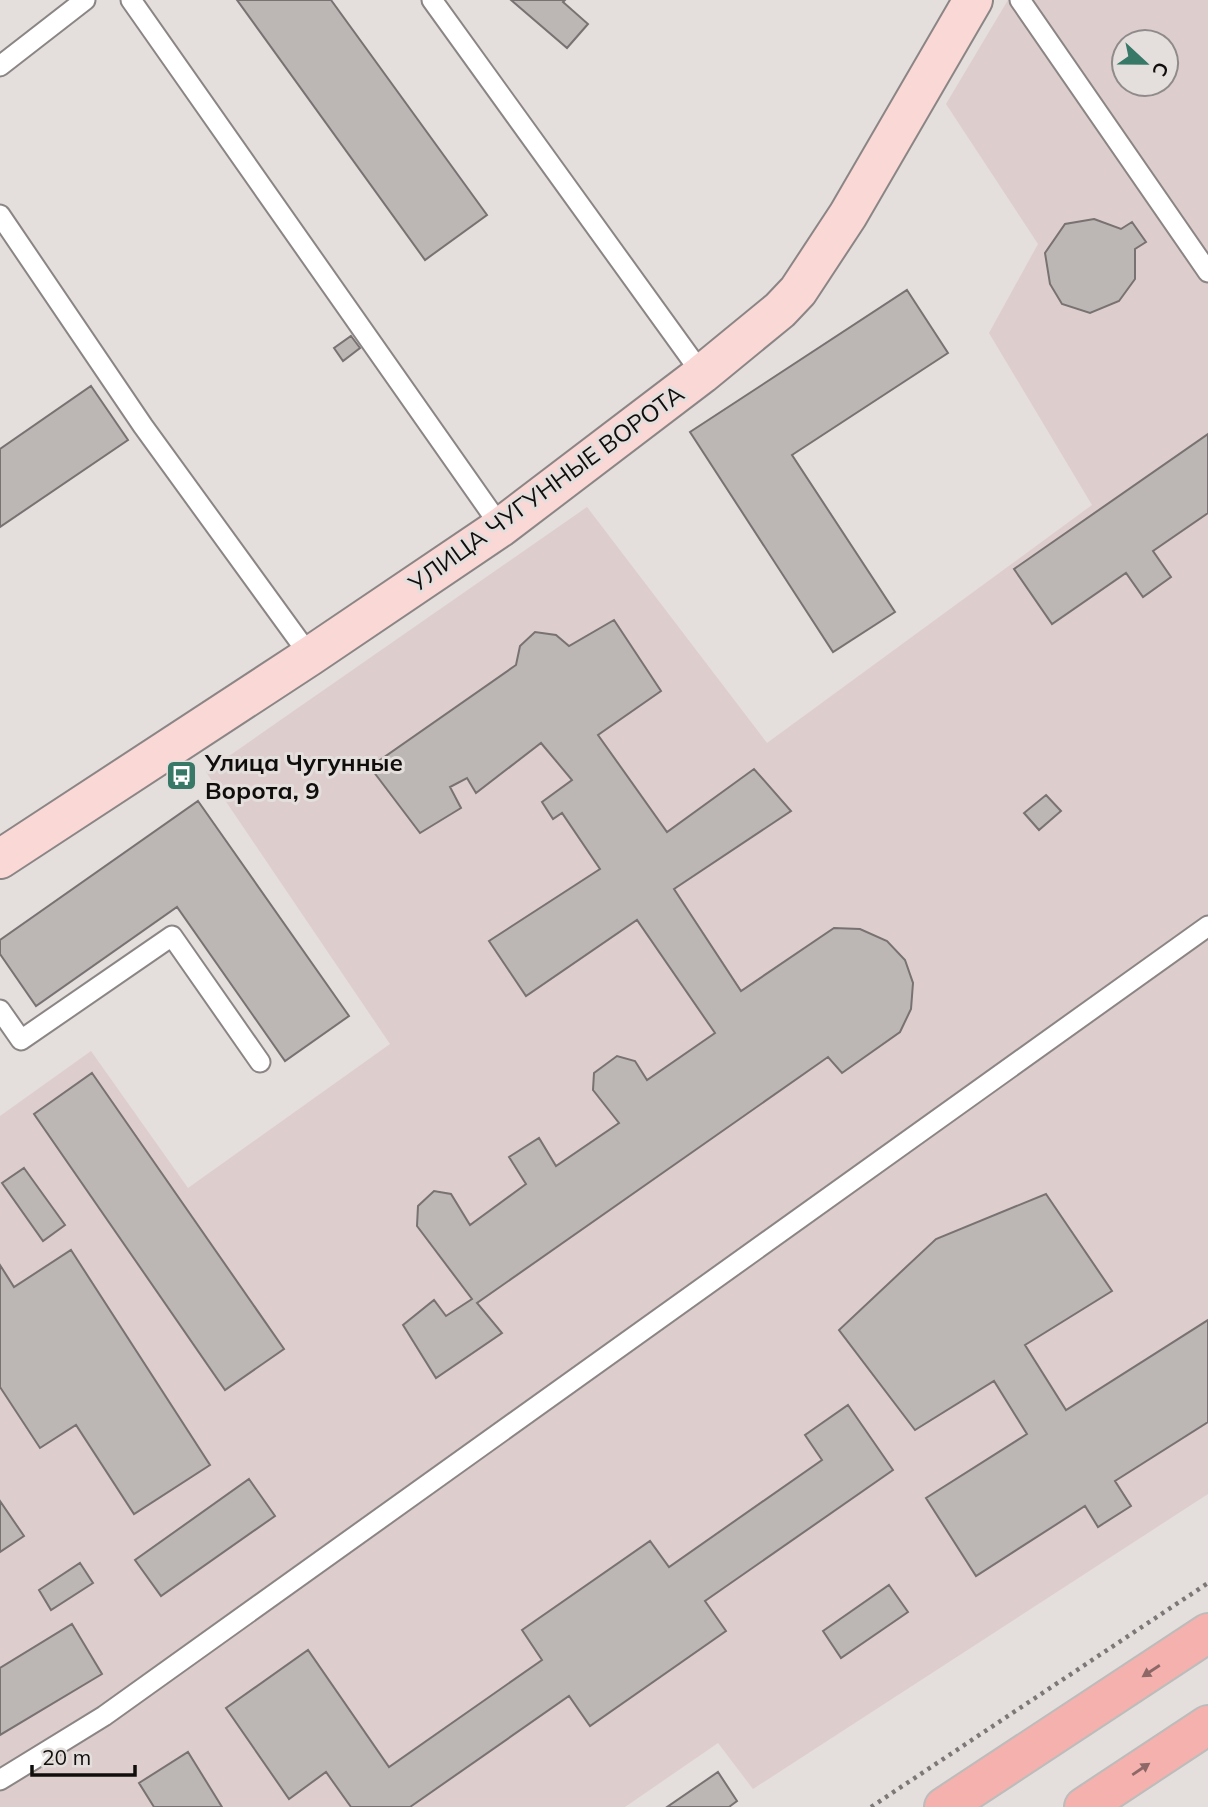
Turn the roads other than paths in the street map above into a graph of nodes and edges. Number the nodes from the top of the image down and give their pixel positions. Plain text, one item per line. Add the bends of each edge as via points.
1 (85, 0) edge
2 (131, 0) edge
3 (432, 0) edge
4 (973, 0) edge
5 (1020, 0) edge
6 (0, 66) edge
7 (0, 215) edge
8 (1208, 272) edge
9 (702, 374) junction
10 (501, 527) junction
11 (310, 656) junction
12 (0, 859) edge
13 (1208, 926) edge
14 (0, 1010) edge
15 (260, 1062) dead end
16 (1208, 1633) edge
17 (1208, 1725) edge
18 (0, 1780) edge
19 (944, 1807) edge
20 (1084, 1807) edge

1 - 6 lane
2 - 10 lane
3 - 9 lane
4 - 9 street, УЛИЦА ЧУГУННЫЕ ВОРОТА via 848,215 798,291
5 - 8 lane
7 - 11 lane via 143,426
9 - 10 street, УЛИЦА ЧУГУННЫЕ ВОРОТА
10 - 11 street, УЛИЦА ЧУГУННЫЕ ВОРОТА
11 - 12 street, УЛИЦА ЧУГУННЫЕ ВОРОТА
13 - 18 lane via 104,1716
14 - 15 lane via 21,1040 172,936
16 -> 19 main road
20 -> 17 main road

